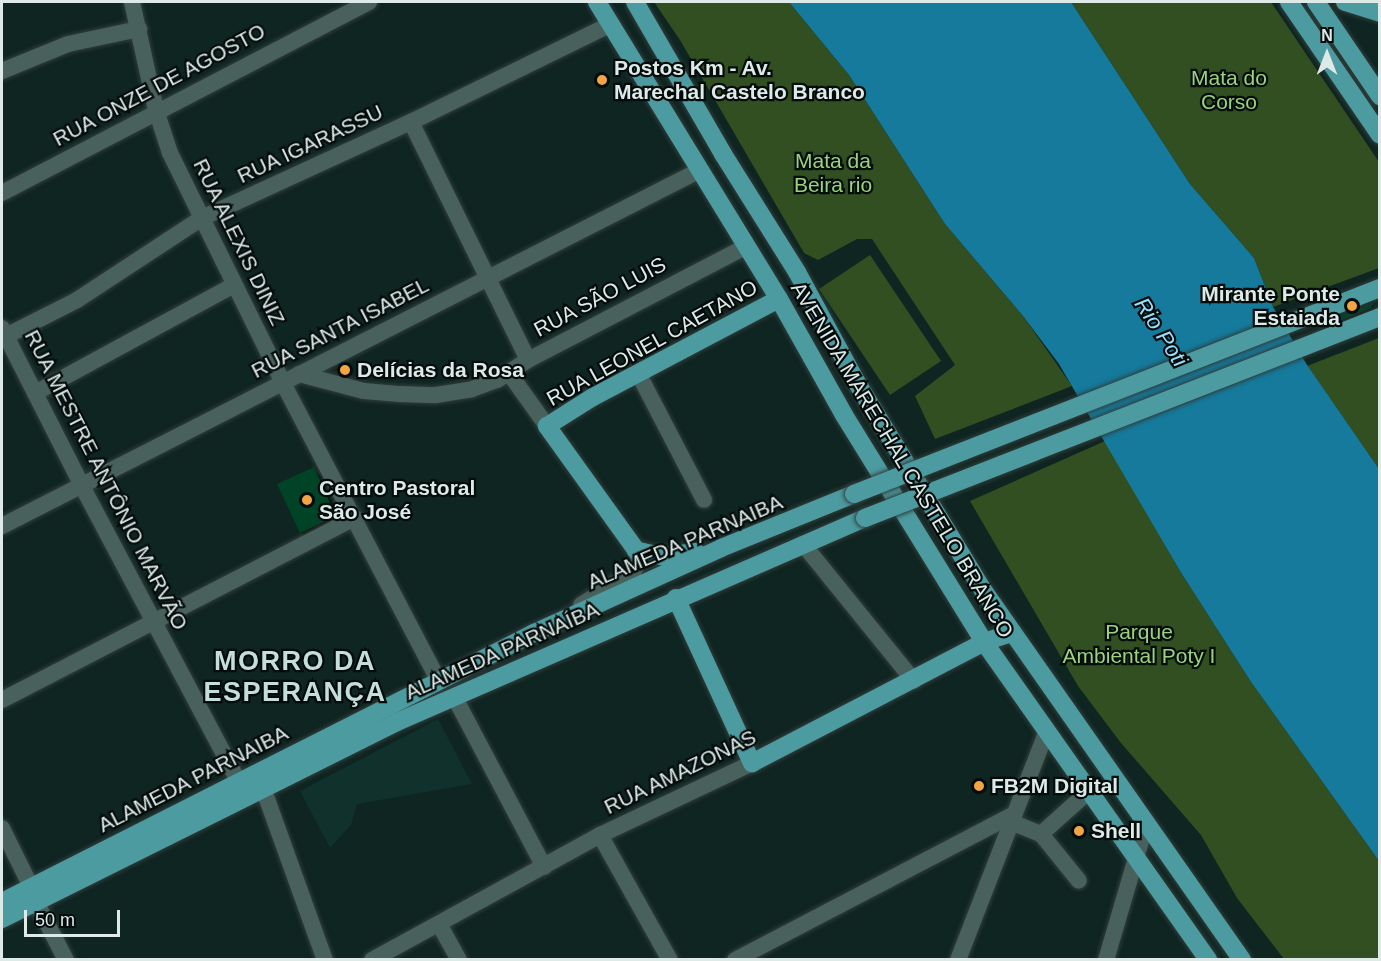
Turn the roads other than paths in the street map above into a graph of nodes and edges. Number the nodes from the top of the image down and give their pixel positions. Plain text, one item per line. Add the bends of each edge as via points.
1 (132, 2) edge
2 (369, 2) edge
3 (597, 2) edge
4 (635, 2) edge
5 (1289, 2) edge
6 (1316, 2) edge
7 (1345, 2) edge
8 (1380, 13) edge
9 (609, 25) junction
10 (139, 29) junction
11 (673, 69) junction
12 (2, 70) edge
13 (647, 81) junction
14 (1380, 96) edge
15 (156, 110) junction
16 (411, 122) junction
17 (1380, 135) edge
18 (700, 170) junction
19 (2, 193) edge
20 (202, 218) junction
21 (745, 246) junction
22 (487, 277) junction
23 (234, 285) junction
24 (1380, 288) edge
25 (779, 299) junction
26 (1380, 316) edge
27 (4, 331) edge
28 (528, 360) junction
29 (509, 373) junction
30 (638, 373) junction
31 (299, 374) junction
32 (283, 383) junction
33 (35, 393) junction
34 (881, 422) junction
35 (547, 426) junction
36 (856, 436) junction
37 (82, 486) junction
38 (704, 500) dead end
39 (355, 518) junction
40 (2, 526) edge
41 (803, 544) junction
42 (721, 548) junction
43 (636, 550) junction
44 (676, 598) junction
45 (154, 624) junction
46 (534, 633) junction
47 (1012, 633) junction
48 (984, 642) junction
49 (440, 681) junction
50 (914, 681) junction
51 (455, 698) junction
52 (2, 700) edge
53 (1047, 731) junction
54 (752, 763) junction
55 (238, 781) junction
56 (263, 788) junction
57 (1089, 791) junction
58 (1013, 818) junction
59 (1146, 824) junction
60 (2, 828) edge
61 (1041, 834) junction
62 (600, 835) junction
63 (1136, 858) junction
64 (544, 867) junction
65 (1079, 881) dead end
66 (34, 894) junction
67 (2, 902) edge
68 (2, 919) edge
69 (439, 924) junction
70 (66, 960) edge
71 (325, 960) edge
72 (372, 960) edge
73 (459, 960) edge
74 (670, 960) edge
75 (735, 960) edge
76 (958, 960) edge
77 (1106, 960) edge
78 (1208, 960) edge
79 (1242, 960) edge

1 - 10 street, RUA ALEXIS DINIZ
2 - 15 street, RUA ONZE DE AGOSTO
3 - 9 main road, AVENIDA MARECHAL CASTELO BRANCO
4 - 11 main road, AVENIDA MARECHAL CASTELO BRANCO
5 - 17 main road
6 - 14 main road
7 - 8 main road
9 - 13 main road, AVENIDA MARECHAL CASTELO BRANCO
9 - 16 street, RUA IGARASSU
10 - 12 street via 68,44
10 - 15 street, RUA ALEXIS DINIZ
11 - 13 main road
11 - 34 main road, AVENIDA MARECHAL CASTELO BRANCO via 797,272
13 - 18 main road, AVENIDA MARECHAL CASTELO BRANCO
15 - 19 street, RUA ONZE DE AGOSTO
15 - 20 street, RUA ALEXIS DINIZ via 170,153
16 - 20 street, RUA IGARASSU
16 - 22 street
18 - 21 main road, AVENIDA MARECHAL CASTELO BRANCO
18 - 22 street, RUA SANTA ISABEL
20 - 23 street, RUA ALEXIS DINIZ
20 - 27 street, RUA IGARASSU via 77,300
21 - 25 main road, AVENIDA MARECHAL CASTELO BRANCO
21 - 28 street, RUA SÃO LUIS
22 - 28 street
22 - 31 street, RUA SANTA ISABEL
23 - 32 street, RUA ALEXIS DINIZ
23 - 33 street
24 - 42 main road, ALAMEDA PARNAIBA, bridge
25 - 30 main road, RUA LEONEL CAETANO
25 - 36 main road, AVENIDA MARECHAL CASTELO BRANCO
26 - 41 main road, ALAMEDA PARNAÍBA, bridge
27 - 33 street, RUA MESTRE ANTÔNIO MARVÃO
28 - 29 street, RUA SÃO LUIS
29 - 31 street, RUA SÃO LUIS via 472,389 436,395 364,391
29 - 35 street
30 - 35 main road, RUA LEONEL CAETANO
30 - 38 street
31 - 32 street, RUA SANTA ISABEL
32 - 37 street, RUA SANTA ISABEL
32 - 39 street, RUA ALEXIS DINIZ
33 - 37 street, RUA MESTRE ANTÔNIO MARVÃO
34 - 36 main road
34 - 47 main road, AVENIDA MARECHAL CASTELO BRANCO
35 - 43 main road
36 - 48 main road, AVENIDA MARECHAL CASTELO BRANCO
37 - 40 street, RUA SANTA ISABEL
37 - 45 street, RUA MESTRE ANTÔNIO MARVÃO
39 - 45 street
39 - 49 street, RUA ALEXIS DINIZ
41 - 44 main road, ALAMEDA PARNAÍBA
41 - 50 street
42 - 43 main road via 661,556
42 - 46 main road, ALAMEDA PARNAIBA
43 - 46 street, ALAMEDA PARNAIBA via 639,560 634,571
44 - 51 main road, ALAMEDA PARNAÍBA
44 - 54 main road
45 - 52 street
45 - 55 street, RUA MESTRE ANTÔNIO MARVÃO
46 - 49 main road, ALAMEDA PARNAIBA
47 - 48 main road, RUA AMAZONAS
47 - 59 main road, AVENIDA MARECHAL CASTELO BRANCO
48 - 50 main road, RUA AMAZONAS
48 - 53 main road, AVENIDA MARECHAL CASTELO BRANCO
49 - 55 main road, ALAMEDA PARNAIBA
50 - 54 main road, RUA AMAZONAS
51 - 56 main road, ALAMEDA PARNAÍBA
51 - 64 street
53 - 57 main road, AVENIDA MARECHAL CASTELO BRANCO
53 - 58 street
54 - 62 street, RUA AMAZONAS
55 - 66 main road, ALAMEDA PARNAIBA
56 - 66 main road, ALAMEDA PARNAÍBA
56 - 71 street
57 - 61 street
57 - 63 main road, AVENIDA MARECHAL CASTELO BRANCO
58 - 61 street
58 - 75 street
58 - 76 street
59 - 63 street
59 - 79 main road, AVENIDA MARECHAL CASTELO BRANCO
60 - 66 street
61 - 65 street
62 - 64 street, RUA AMAZONAS
62 - 74 street
63 - 77 street
63 - 78 main road, AVENIDA MARECHAL CASTELO BRANCO
64 - 69 street, RUA AMAZONAS
66 - 67 main road, ALAMEDA PARNAIBA
66 - 68 main road, ALAMEDA PARNAÍBA
66 - 70 street
69 - 72 street, RUA AMAZONAS
69 - 73 street

